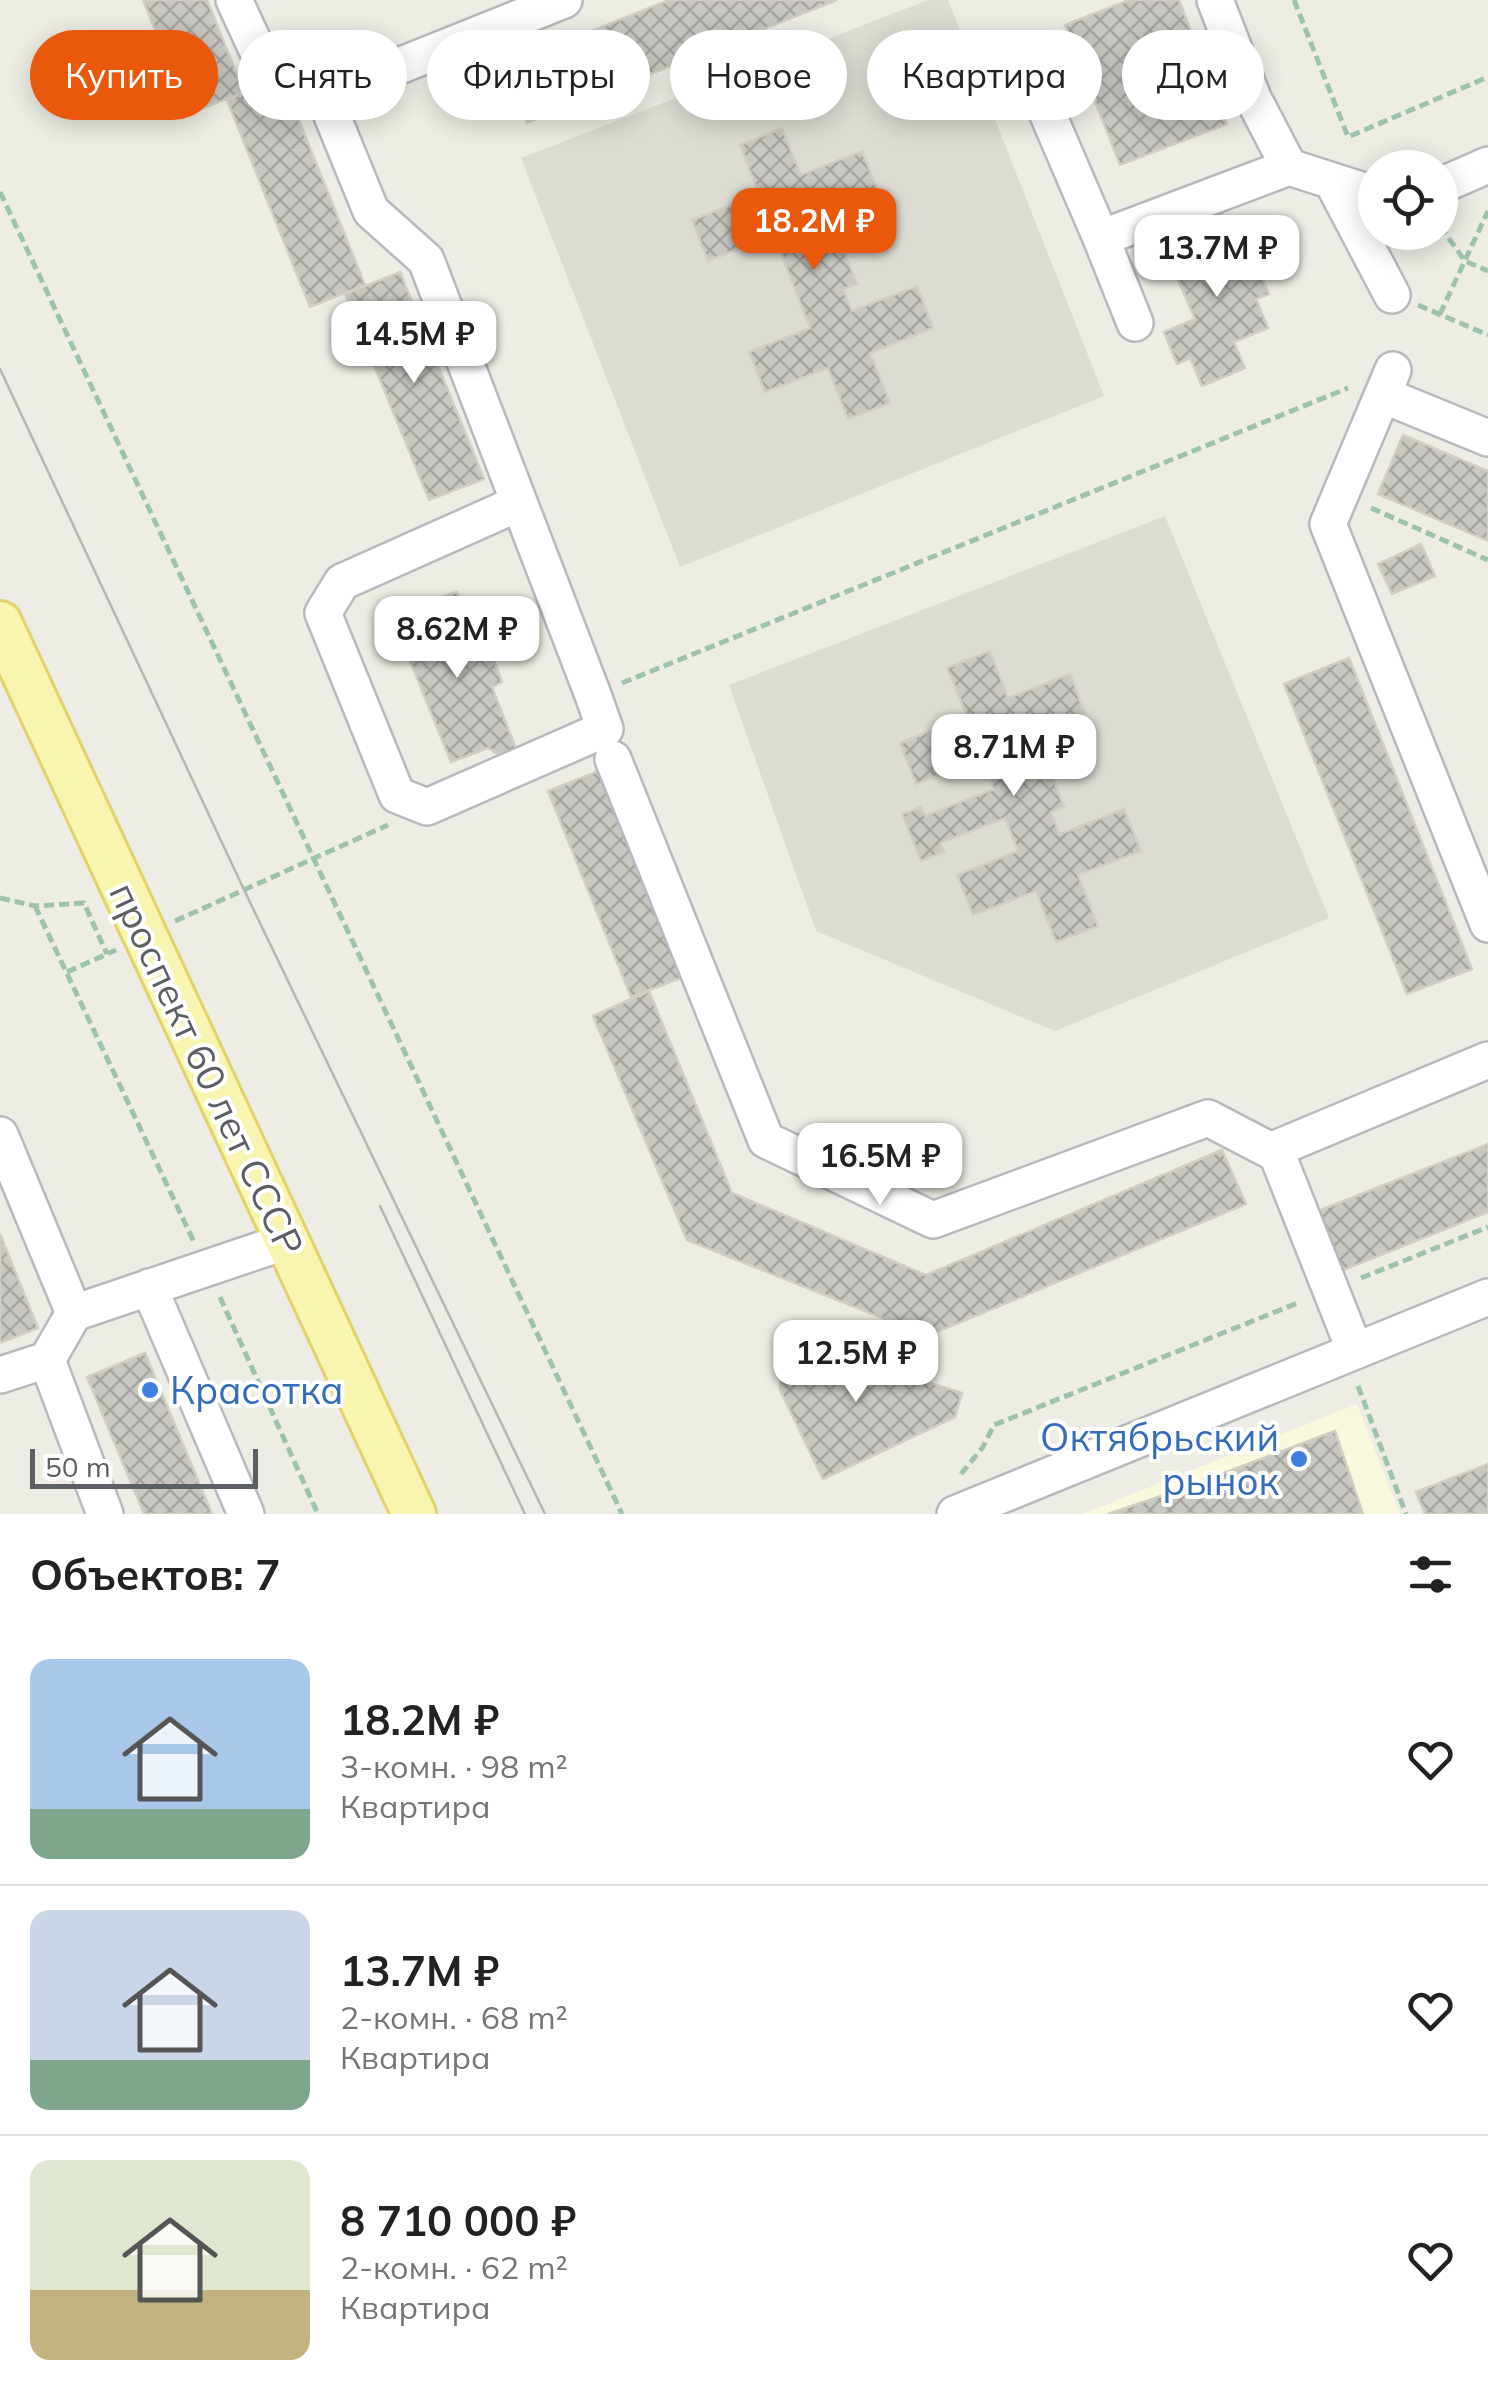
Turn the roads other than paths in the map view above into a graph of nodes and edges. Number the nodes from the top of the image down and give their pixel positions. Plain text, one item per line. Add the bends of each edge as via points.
1 (234, 0) edge
2 (564, 0) edge
3 (1215, 0) edge
4 (248, 30) edge
5 (407, 63) edge
6 (334, 120) edge
7 (1050, 120) edge
8 (1488, 165) edge
9 (1290, 167) junction
10 (1458, 178) edge
11 (1332, 181) junction
12 (1358, 189) edge
13 (1101, 238) junction
14 (1392, 294) road end
15 (1135, 323) dead end
16 (1488, 438) edge
17 (519, 503) junction
18 (0, 623) edge
19 (613, 760) dead end
20 (1488, 924) edge
21 (1488, 1060) edge
22 (0, 1135) edge
23 (1276, 1154) junction
24 (287, 1240) junction
25 (149, 1288) junction
26 (1488, 1298) edge
27 (74, 1313) junction
28 (1355, 1351) junction
29 (47, 1360) junction
30 (0, 1375) edge
31 (953, 1498) edge
32 (105, 1514) edge
33 (246, 1514) edge
34 (414, 1514) edge

1 - 4 street
2 - 5 street
3 - 9 street
6 - 17 street via 372,211 426,260
7 - 13 street
8 - 10 street
9 - 11 street
9 - 13 street
11 - 12 street
11 - 14 street
13 - 15 street
16 - 20 street via 1388,382 1328,524
17 - 17 street via 342,582 322,613 397,795 427,807 605,729
18 - 24 main road, проспект 60 лет СССР via 126,944
19 - 23 street via 766,1140 932,1220 1208,1118
21 - 23 street
22 - 27 street
23 - 28 street
24 - 25 street
24 - 34 main road, проспект 60 лет СССР
25 - 27 street
25 - 33 street
26 - 28 street
27 - 29 street
28 - 31 street
29 - 30 street
29 - 32 street

